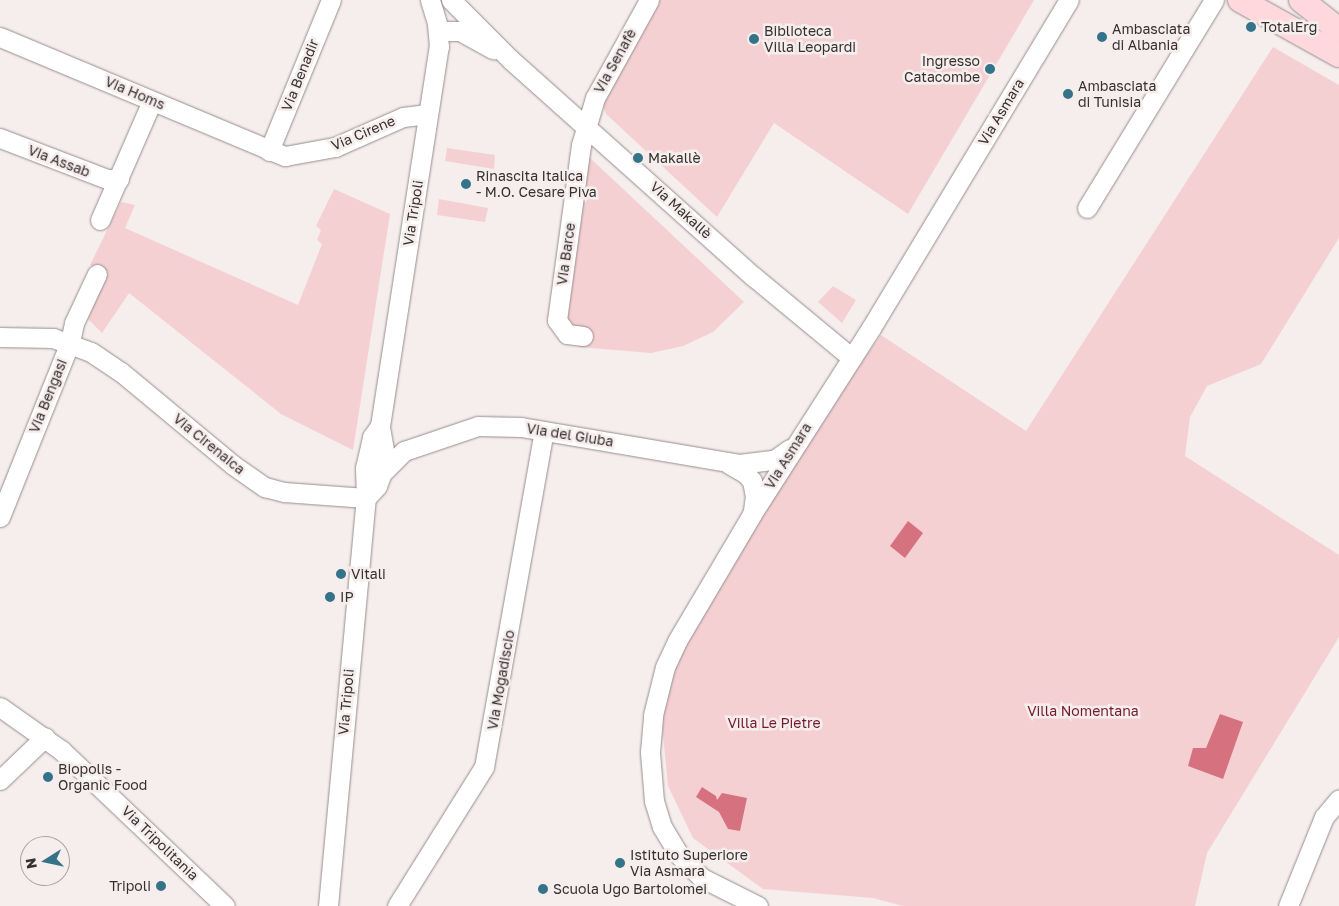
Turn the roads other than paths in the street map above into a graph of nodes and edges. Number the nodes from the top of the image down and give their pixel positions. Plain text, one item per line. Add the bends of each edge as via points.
1 (331, 0) edge
2 (430, 0) edge
3 (451, 0) edge
4 (649, 0) edge
5 (1069, 0) edge
6 (1214, 0) edge
7 (1240, 0) edge
8 (1304, 2) edge
9 (1339, 30) edge
10 (439, 31) junction
11 (0, 37) edge
12 (1339, 55) edge
13 (511, 60) junction
14 (152, 100) junction
15 (428, 114) junction
16 (585, 124) junction
17 (0, 138) edge
18 (269, 151) junction
19 (119, 179) junction
20 (1087, 208) dead end
21 (100, 220) dead end
22 (97, 274) dead end
23 (583, 336) dead end
24 (0, 337) edge
25 (70, 342) junction
26 (852, 358) junction
27 (380, 426) junction
28 (544, 431) junction
29 (418, 444) junction
30 (796, 444) junction
31 (724, 462) junction
32 (382, 473) junction
33 (6, 482) edge
34 (366, 498) junction
35 (752, 514) junction
36 (0, 517) edge
37 (0, 707) edge
38 (45, 737) junction
39 (0, 780) edge
40 (1339, 799) edge
41 (225, 906) edge
42 (328, 906) edge
43 (397, 906) edge
44 (758, 906) edge
45 (1288, 906) edge

1 - 18 street, Via Benadir
2 - 10 street, Via Tripoli
3 - 13 street, Via Makallè
4 - 16 street, Via Senafè via 595,98
5 - 26 street, Via Asmara
6 - 20 street
7 - 12 main road
8 - 9 main road
10 - 13 street, Via Makallè via 460,31
10 - 15 street, Via Tripoli
11 - 14 street, Via Homs
13 - 16 street, Via Makallè
14 - 18 street, Via Homs
14 - 19 street
15 - 18 street, Via Cirene via 403,116 352,141 318,152 289,156
15 - 27 street, Via Tripoli
16 - 23 street, Via Barce via 557,320 567,334
16 - 26 street, Via Makallè via 754,277
17 - 19 street, Via Assab via 107,179
19 - 21 street
22 - 25 street, Via Bengasi via 74,323
24 - 25 street via 37,336
25 - 33 street, Via Bengasi
25 - 34 street, Via Cirenaica via 121,372 259,484 284,492
26 - 30 street, Via Asmara
27 - 29 street, Via del Giuba via 398,442
27 - 32 street, Via Tripoli via 386,455
27 - 34 street, Via Tripoli via 373,434 365,462
28 - 29 street, Via del Giuba via 478,426
28 - 31 street, Via del Giuba
28 - 43 street, Via Mogadiscio via 482,773
29 - 32 street, Via del Giuba via 397,456
30 - 31 street, Via del Giuba via 779,458 768,462
30 - 35 street, Via Asmara
31 - 35 street, Via del Giuba via 742,471 752,481 755,496
32 - 34 street, Via Tripoli
33 - 36 street, Via Bengasi
34 - 42 street, Via Tripoli
35 - 44 street, Via Asmara via 669,657 654,710 650,758 657,814 673,848 702,878
37 - 38 street, Via Tripolitania
38 - 39 street
38 - 41 street, Via Tripolitania
40 - 45 street via 1324,818

